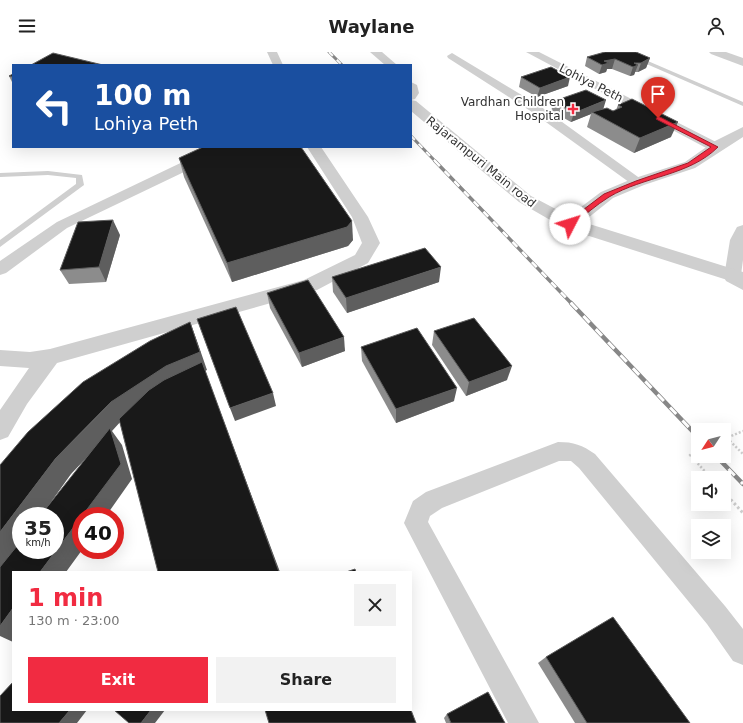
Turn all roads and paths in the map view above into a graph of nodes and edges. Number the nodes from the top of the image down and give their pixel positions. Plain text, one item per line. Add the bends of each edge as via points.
1 (272, 52) edge
2 (375, 52) edge
3 (531, 52) edge
4 (622, 52) edge
5 (715, 52) edge
6 (452, 56) dead end
7 (743, 62) edge
8 (278, 64) edge
9 (391, 64) edge
10 (743, 104) edge
11 (412, 105) edge
12 (743, 131) edge
13 (715, 147) junction
14 (223, 148) edge
15 (314, 148) edge
16 (0, 175) edge
17 (638, 182) junction
18 (570, 224) junction
19 (743, 230) edge
20 (0, 244) edge
21 (0, 269) edge
22 (740, 280) edge
23 (50, 357) junction
24 (0, 358) edge
25 (0, 430) edge
26 (743, 430) edge
27 (731, 436) edge
28 (731, 443) edge
29 (743, 454) edge
30 (697, 463) edge
31 (705, 471) edge
32 (731, 500) edge
33 (743, 513) edge
34 (743, 652) edge
35 (524, 723) edge

1 - 8 street
2 - 9 street
3 - 13 street, Lohiya Peth
4 - 10 lane
5 - 7 street
6 - 17 street via 536,109
11 - 18 street, Rajarampuri Main road via 525,199
12 - 13 street
13 - 17 street via 690,164
14 - 21 street via 62,225
15 - 23 street via 360,217 371,243 362,259 310,285
16 - 20 lane via 48,173 80,176 80,185
17 - 18 street via 607,195
18 - 22 street, Rajarampuri Main road
19 - 22 street via 738,240
23 - 24 street via 30,360
23 - 25 street via 19,398
26 - 27 path
28 - 29 path
30 - 31 path
32 - 33 path
34 - 35 street via 716,615 588,461 575,452 558,451 434,500 421,509 416,523

